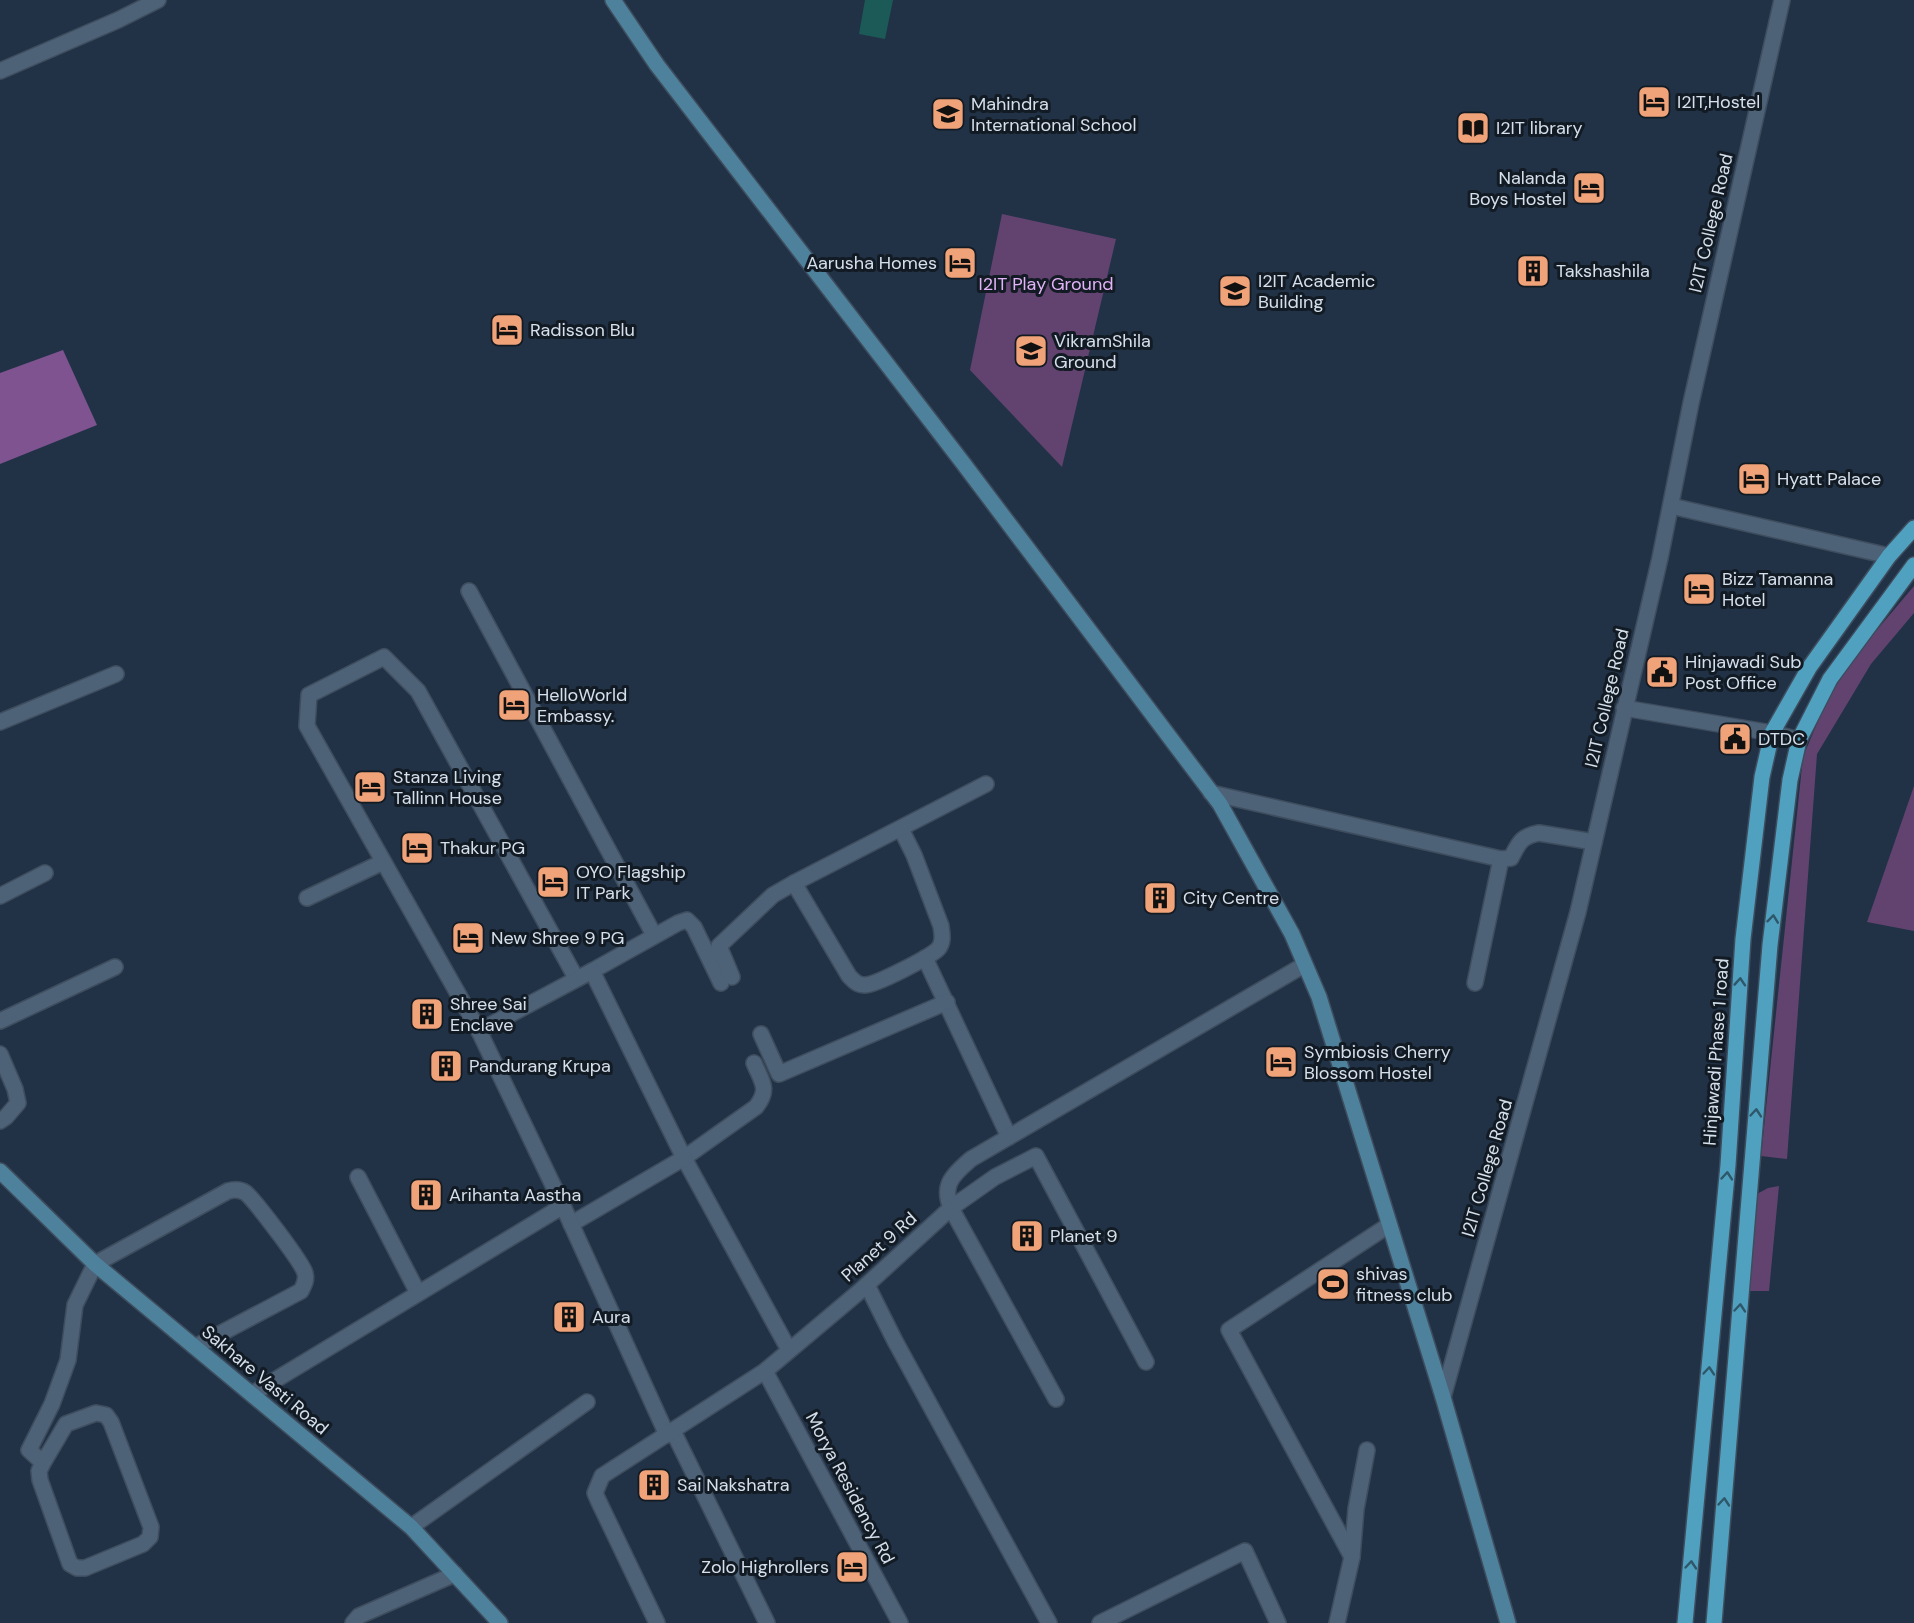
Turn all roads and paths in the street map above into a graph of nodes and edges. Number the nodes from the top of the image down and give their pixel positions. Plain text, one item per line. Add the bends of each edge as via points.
1 (158, 0) edge
2 (613, 0) edge
3 (1782, 0) edge
4 (0, 71) edge
5 (1671, 506) junction
6 (1914, 528) edge
7 (1889, 556) junction
8 (1913, 566) edge
9 (469, 591) dead end
10 (116, 674) dead end
11 (1624, 708) junction
12 (0, 722) edge
13 (1772, 733) junction
14 (1799, 740) junction
15 (986, 784) dead end
16 (1211, 793) junction
17 (901, 829) junction
18 (1594, 842) junction
19 (1501, 859) junction
20 (382, 862) junction
21 (45, 873) dead end
22 (794, 883) junction
23 (0, 896) edge
24 (308, 898) dead end
25 (654, 935) junction
26 (925, 958) junction
27 (1304, 965) junction
28 (115, 967) dead end
29 (592, 971) junction
30 (576, 978) junction
31 (1475, 983) dead end
32 (947, 1002) junction
33 (0, 1021) edge
34 (479, 1031) junction
35 (761, 1034) dead end
36 (0, 1054) edge
37 (754, 1064) dead end
38 (0, 1121) edge
39 (1009, 1137) junction
40 (986, 1150) junction
41 (684, 1158) junction
42 (0, 1171) edge
43 (358, 1177) dead end
44 (995, 1177) junction
45 (563, 1206) junction
46 (951, 1208) junction
47 (571, 1224) junction
48 (1389, 1225) junction
49 (95, 1264) junction
50 (867, 1285) junction
51 (418, 1293) junction
52 (195, 1347) junction
53 (789, 1350) junction
54 (1146, 1362) dead end
55 (765, 1371) junction
56 (252, 1394) junction
57 (1443, 1397) junction
58 (1056, 1399) dead end
59 (587, 1402) dead end
60 (670, 1433) junction
61 (1367, 1450) dead end
62 (43, 1463) junction
63 (411, 1527) junction
64 (1352, 1557) junction
65 (455, 1574) junction
66 (353, 1623) edge
67 (501, 1623) edge
68 (657, 1623) edge
69 (766, 1623) edge
70 (900, 1623) edge
71 (1049, 1623) edge
72 (1100, 1623) edge
73 (1278, 1623) edge
74 (1337, 1623) edge
75 (1508, 1623) edge
76 (1686, 1623) edge
77 (1714, 1623) edge

1 - 4 street
2 - 16 street via 657,65
3 - 5 street, I2IT College Road
5 - 7 street
5 - 11 street, I2IT College Road
6 - 7 main road, Hinjawadi Phase 1 road
7 - 8 main road
7 - 13 main road, Hinjawadi Phase 1 road via 1809,668
8 - 14 main road via 1830,679
9 - 25 street
10 - 12 street
11 - 13 street
11 - 18 street, I2IT College Road
13 - 14 street
76 -> 13 main road, Hinjawadi Phase 1 road via 1728,1165 1743,939 1762,777
77 -> 14 main road via 1770,945 1790,780
15 - 17 street
16 - 19 street
16 - 27 street via 1292,934
17 - 22 street
17 - 26 street via 941,926 943,938 939,948
18 - 19 street via 1530,834 1520,841 1511,858
18 - 57 street, I2IT College Road
19 - 31 street
20 - 24 street
20 - 30 street via 307,726 309,695 384,657 418,691
20 - 34 street
21 - 23 street
22 - 25 street via 773,896 719,946 727,980 687,920
22 - 26 street via 857,984 868,985
25 - 29 street
26 - 32 street
27 - 39 street
27 - 48 street via 1319,997
28 - 33 street
29 - 30 street
29 - 41 street
30 - 34 street
32 - 35 street via 779,1074
32 - 39 street
34 - 45 street
36 - 38 street via 18,1103
37 - 41 street via 764,1085 764,1096 756,1107
39 - 40 street
40 - 44 street
40 - 46 street via 955,1174 946,1190
41 - 47 street
41 - 53 street
42 - 49 street, Sakhare Vasti Road
43 - 51 street
44 - 46 street, Planet 9 Rd
44 - 54 street, Planet 9 Rd via 1036,1156
45 - 47 street
45 - 51 street
46 - 50 street, Planet 9 Rd
46 - 58 street
47 - 60 street
48 - 57 street
48 - 64 street via 1229,1330
49 - 52 street, Sakhare Vasti Road
49 - 52 street via 228,1191 246,1193 276,1230 306,1281 301,1291
49 - 62 street via 75,1305 68,1360 52,1404 29,1449
50 - 53 street, Planet 9 Rd
50 - 71 street
51 - 56 street
52 - 56 street, Sakhare Vasti Road
53 - 55 street, Planet 9 Rd
55 - 60 street, Planet 9 Rd
55 - 70 street, Morya Residency Rd
56 - 63 street, Sakhare Vasti Road
57 - 75 street
59 - 63 street
60 - 68 street, Planet 9 Rd via 602,1476 595,1493
60 - 69 street
61 - 64 street
62 - 62 street via 40,1480 70,1564 85,1568 143,1544 150,1537 151,1527 106,1414 96,1413 66,1424
63 - 65 street, Sakhare Vasti Road
64 - 74 street
65 - 66 street via 359,1616
65 - 67 street, Sakhare Vasti Road
72 - 73 street via 1245,1551

